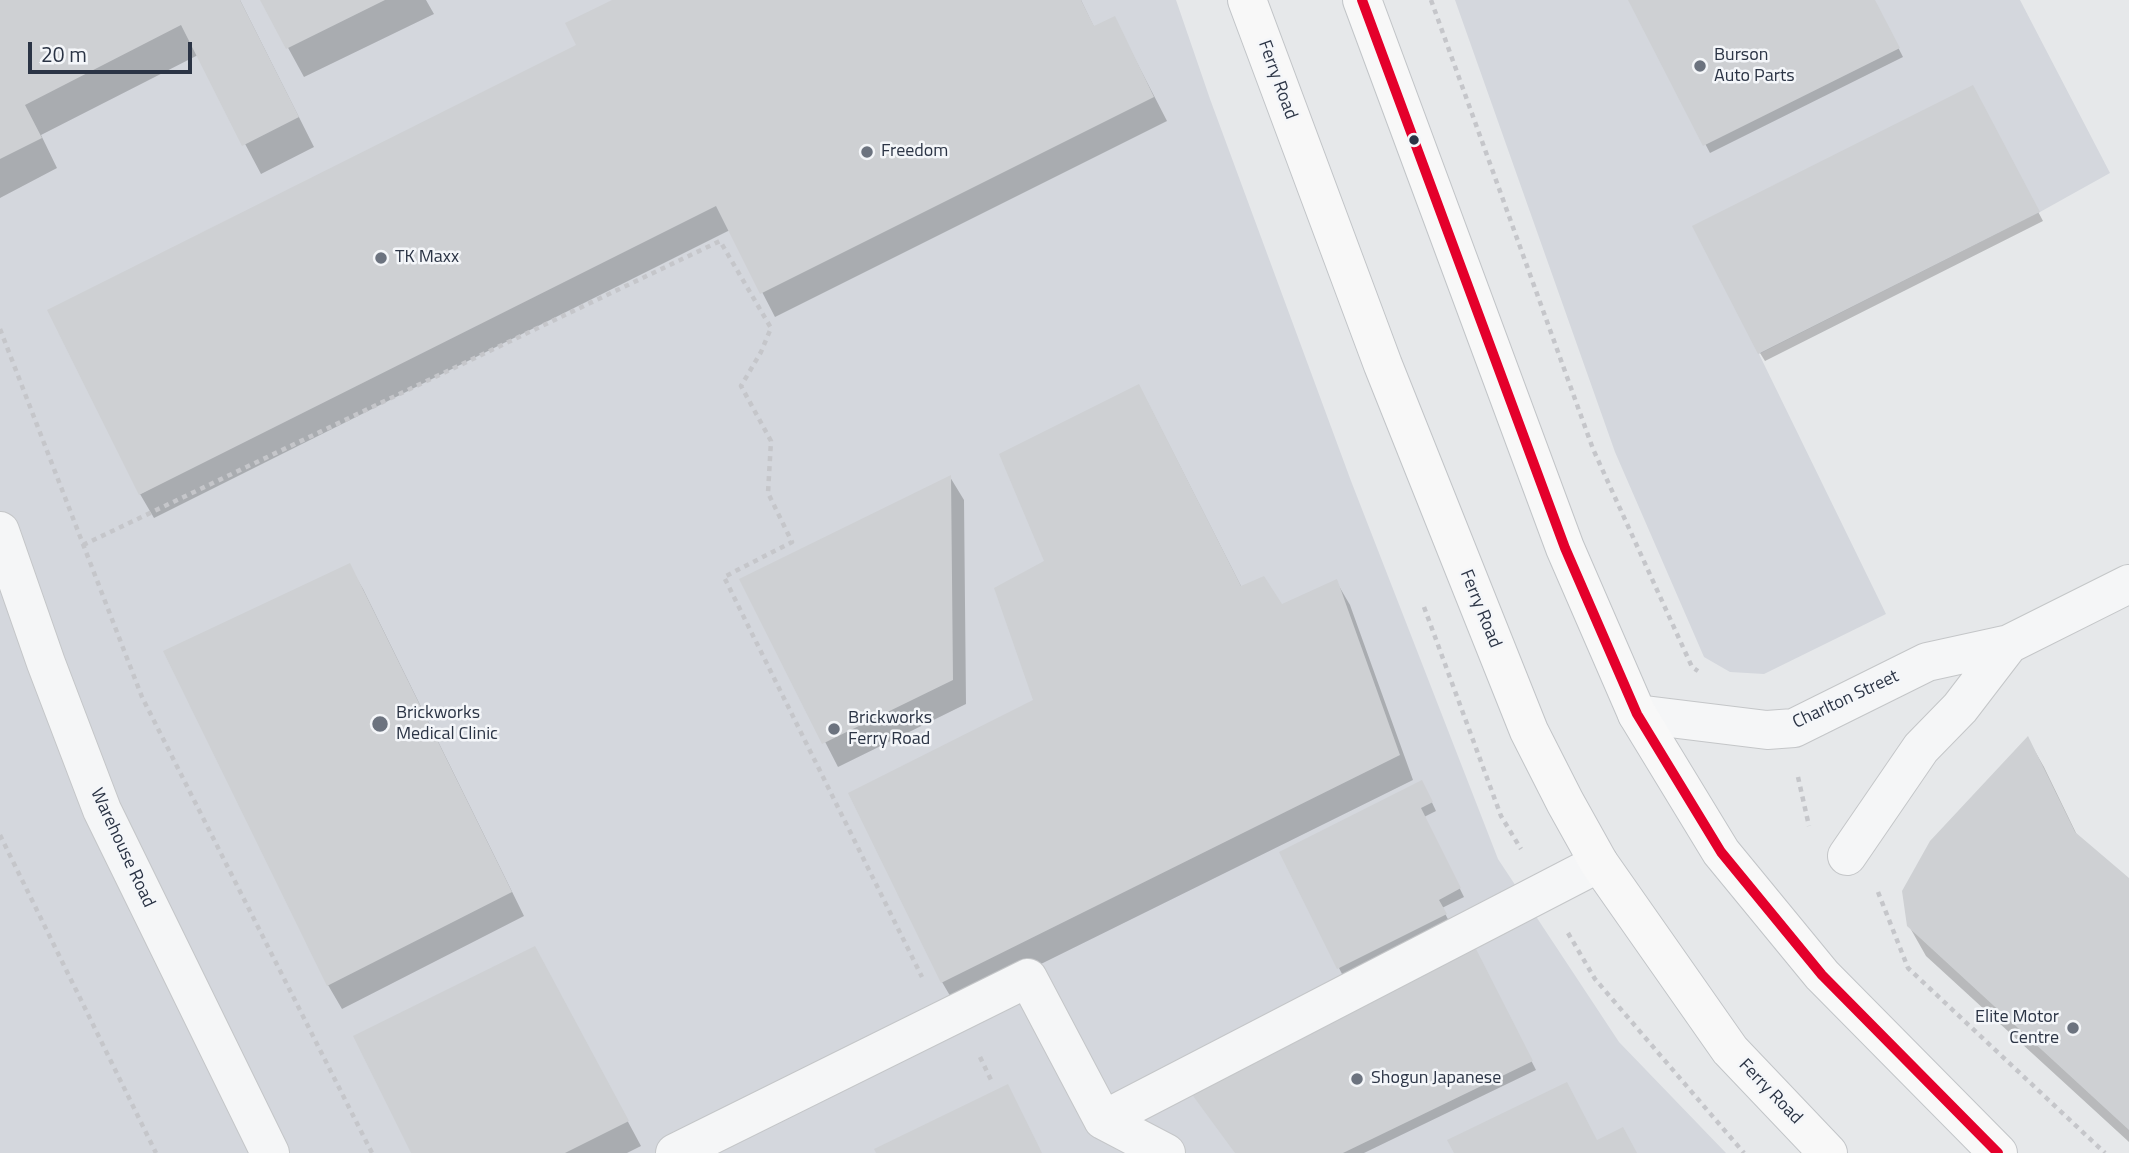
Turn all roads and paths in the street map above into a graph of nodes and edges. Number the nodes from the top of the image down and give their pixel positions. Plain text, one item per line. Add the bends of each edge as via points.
1 (1247, 0) edge
2 (1362, 0) edge
3 (1432, 0) edge
4 (0, 329) edge
5 (0, 531) edge
6 (83, 545) junction
7 (2129, 584) edge
8 (2010, 644) junction
9 (1703, 675) dead end
10 (1637, 714) junction
11 (1767, 730) junction
12 (0, 835) edge
13 (1812, 835) dead end
14 (1847, 856) dead end
15 (1599, 863) junction
16 (1878, 892) dead end
17 (948, 1018) junction
18 (992, 1082) dead end
19 (1102, 1120) junction
20 (156, 1153) edge
21 (270, 1153) edge
22 (372, 1153) edge
23 (675, 1153) edge
24 (1166, 1153) edge
25 (1828, 1153) edge
26 (1998, 1153) edge
27 (2105, 1153) edge

1 - 15 main road, Ferry Road via 1383,365 1529,731
2 - 10 main road via 1565,548
3 - 9 path via 1593,449 1692,667
4 - 6 path
5 - 21 street, Warehouse Road via 102,810
6 - 17 path via 720,241 771,328 741,386 771,441 768,493 792,542 724,577 934,1002
6 - 22 path via 142,697
7 - 8 street, Charlton Street
8 - 11 street, Charlton Street via 1927,663 1794,727
8 - 14 street, Charlton Street via 1960,708 1921,748
10 - 11 street, Charlton Street
10 - 26 main road via 1721,852 1822,975
11 - 13 path via 1796,771
12 - 20 path
15 - 19 street
15 - 25 main road, Ferry Road via 1730,1050
16 - 27 path via 1908,968
17 - 18 path via 976,1050
17 - 19 street via 1028,978
17 - 23 street
19 - 24 street

